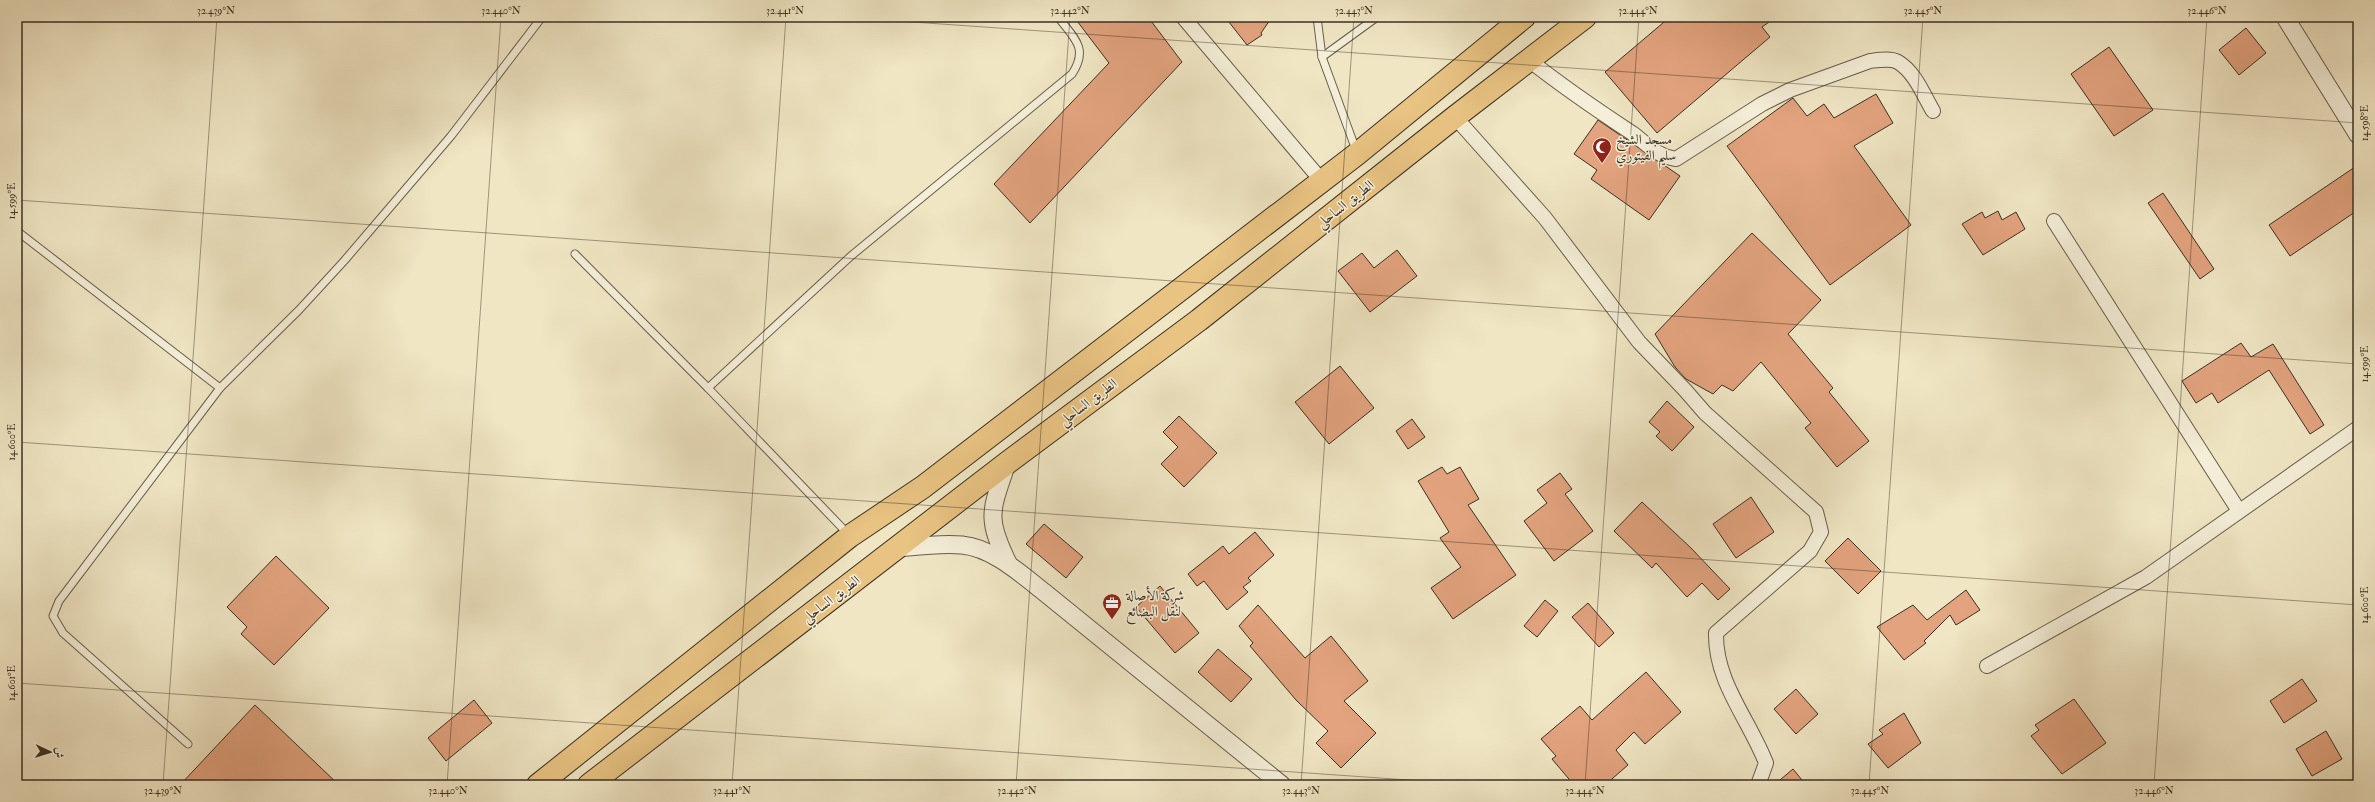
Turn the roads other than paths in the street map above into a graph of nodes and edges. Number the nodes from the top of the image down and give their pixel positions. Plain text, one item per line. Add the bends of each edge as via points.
1 (542, 17) edge
2 (1058, 17) edge
3 (1183, 17) edge
4 (1317, 17) edge
5 (1377, 17) edge
6 (1585, 17) edge
7 (2285, 17) edge
8 (1518, 18) edge
9 (1322, 57) junction
10 (1529, 60) junction
11 (1933, 111) dead end
12 (1455, 117) junction
13 (2356, 127) edge
14 (1357, 154) junction
15 (1321, 180) junction
16 (2054, 221) dead end
17 (17, 231) edge
18 (575, 254) dead end
19 (1176, 295) junction
20 (1199, 320) junction
21 (220, 388) junction
22 (708, 388) junction
23 (2358, 428) edge
24 (1007, 463) junction
25 (2239, 511) junction
26 (850, 536) junction
27 (898, 548) junction
28 (1009, 565) junction
29 (1987, 666) dead end
30 (188, 744) dead end
31 (538, 785) edge
32 (589, 785) edge
33 (1282, 785) edge
34 (1758, 785) edge

1 - 21 lane via 451,136 344,261 299,310
2 - 22 lane via 1080,47 1080,62 1072,74 851,256
3 - 15 street
4 - 9 lane
5 - 9 lane
6 - 10 highway, الطريق الساحلي
7 - 13 street
8 - 14 highway
9 - 14 lane
10 - 11 street via 1649,148 1664,158 1676,160 1762,104 1790,90 1870,61 1898,62 1919,86
10 - 12 highway, الطريق الساحلي
12 - 20 highway, الطريق الساحلي
12 - 34 street via 1545,218 1639,342 1705,413 1816,512 1821,532 1810,551 1716,632 1719,667 1740,712 1758,740 1766,763
14 - 15 highway
15 - 19 highway
16 - 25 street
17 - 21 lane
18 - 22 lane
19 - 20 highway
19 - 26 highway via 923,487
20 - 24 highway, الطريق الساحلي
21 - 30 lane via 59,601 53,616 63,633
22 - 26 lane
23 - 25 street
24 - 27 highway, الطريق الساحلي
24 - 28 street via 992,515 997,541
25 - 29 street via 2146,577
26 - 31 highway
27 - 28 street via 963,545 978,549
27 - 32 highway, الطريق الساحلي
28 - 33 street

